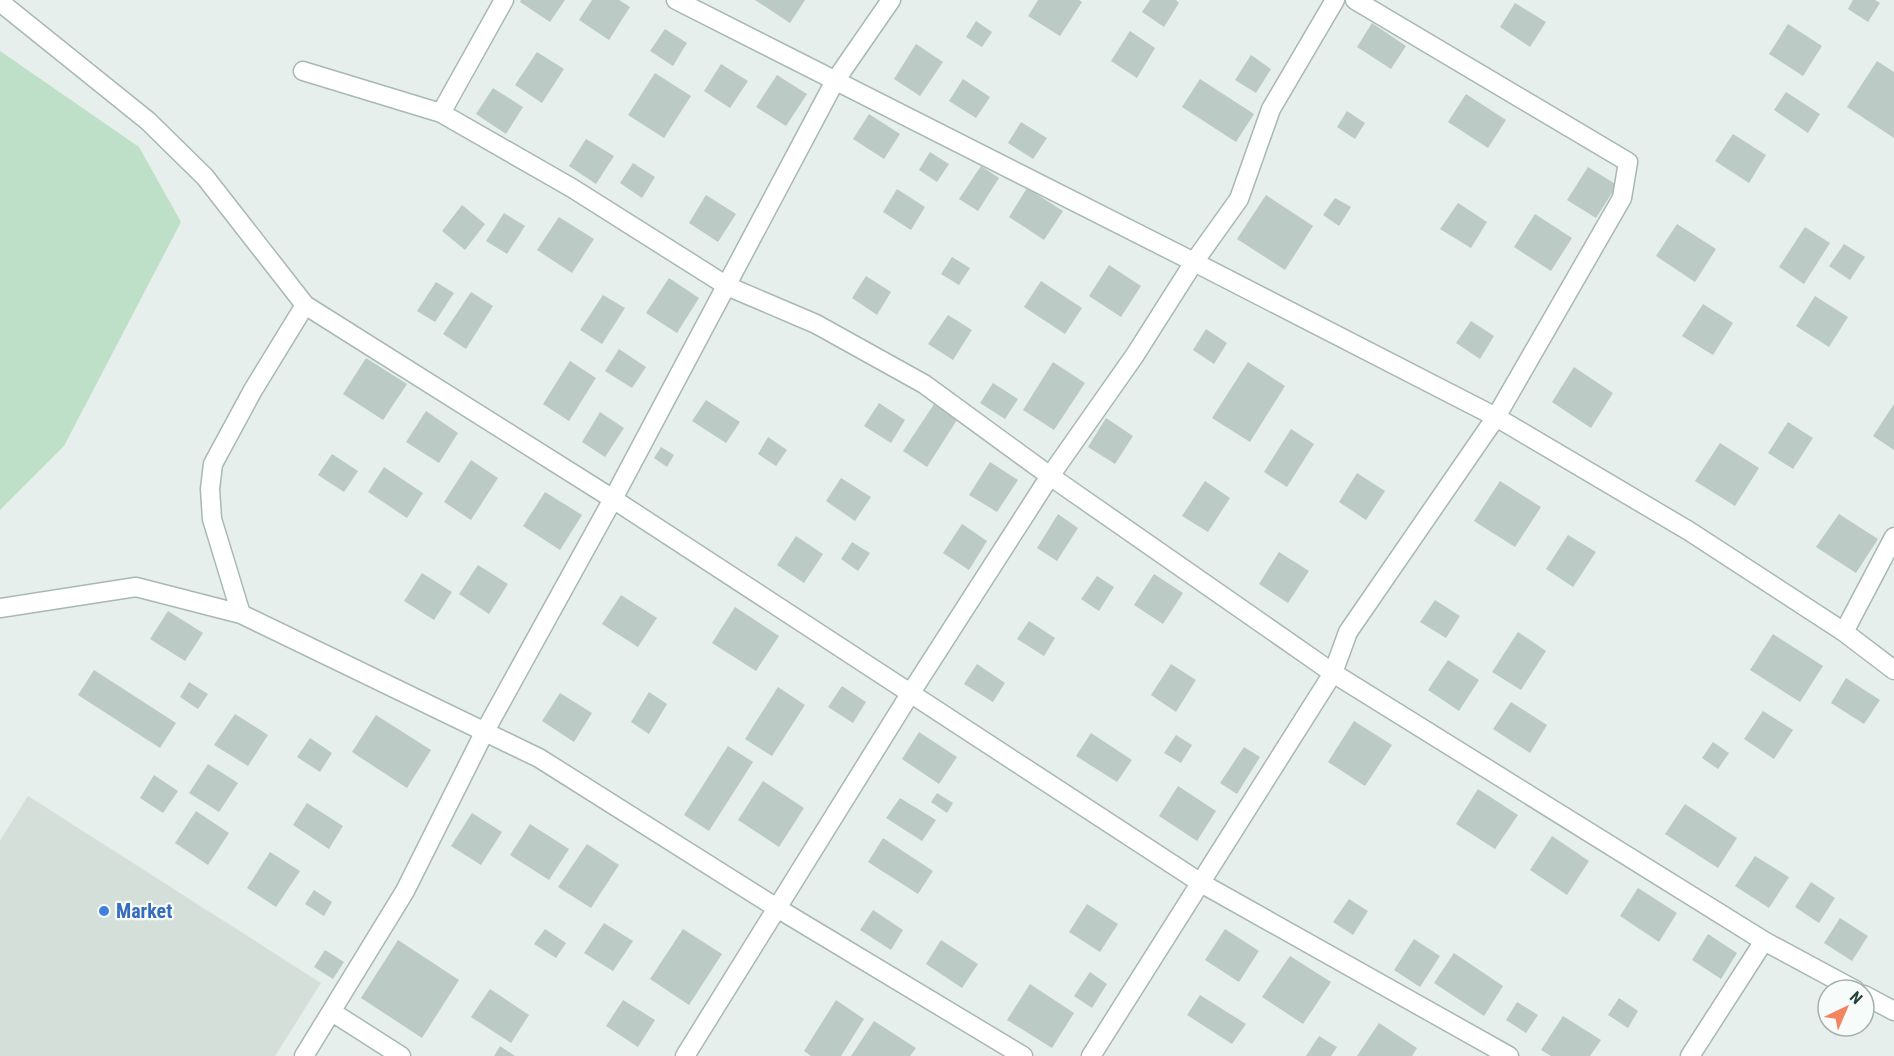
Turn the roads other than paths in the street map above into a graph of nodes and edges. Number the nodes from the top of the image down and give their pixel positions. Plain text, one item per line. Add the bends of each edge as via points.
1 (504, 0) edge
2 (676, 0) edge
3 (891, 0) edge
4 (1335, 0) edge
5 (1355, 0) edge
6 (0, 2) edge
7 (303, 71) dead end
8 (835, 81) junction
9 (441, 113) junction
10 (1194, 262) junction
11 (727, 286) junction
12 (305, 304) junction
13 (1496, 417) junction
14 (1050, 476) junction
15 (613, 499) junction
16 (1894, 537) edge
17 (0, 608) edge
18 (241, 614) junction
19 (1844, 632) junction
20 (1894, 670) edge
21 (1334, 673) junction
22 (910, 694) junction
23 (485, 731) junction
24 (1201, 883) junction
25 (777, 908) junction
26 (1764, 941) junction
27 (1833, 978) edge
28 (1876, 1001) edge
29 (1894, 1011) edge
30 (332, 1012) junction
31 (304, 1056) edge
32 (401, 1056) edge
33 (685, 1056) edge
34 (1023, 1056) edge
35 (1091, 1056) edge
36 (1509, 1056) edge
37 (1690, 1056) edge

1 - 9 street
2 - 8 street
3 - 8 street
4 - 10 street via 1271,109 1239,199
5 - 13 street via 1628,162 1623,198
6 - 12 street via 148,121 197,169
7 - 9 street
8 - 10 street
8 - 11 street
9 - 11 street via 572,188
10 - 13 street
10 - 14 street via 1135,356
11 - 14 street via 816,324 924,384
11 - 15 street
12 - 15 street
12 - 18 street via 213,464 212,519
13 - 19 street via 1689,531
13 - 21 street via 1348,632
14 - 21 street
14 - 22 street
15 - 22 street
15 - 23 street
16 - 19 street
17 - 18 street via 136,587
18 - 23 street
19 - 20 street
21 - 24 street
21 - 26 street
22 - 24 street
22 - 25 street
23 - 25 street via 539,758
23 - 30 street via 405,891
24 - 35 street
24 - 36 street
25 - 33 street
25 - 34 street
26 - 27 street
26 - 37 street
28 - 29 street
30 - 31 street
30 - 32 street

